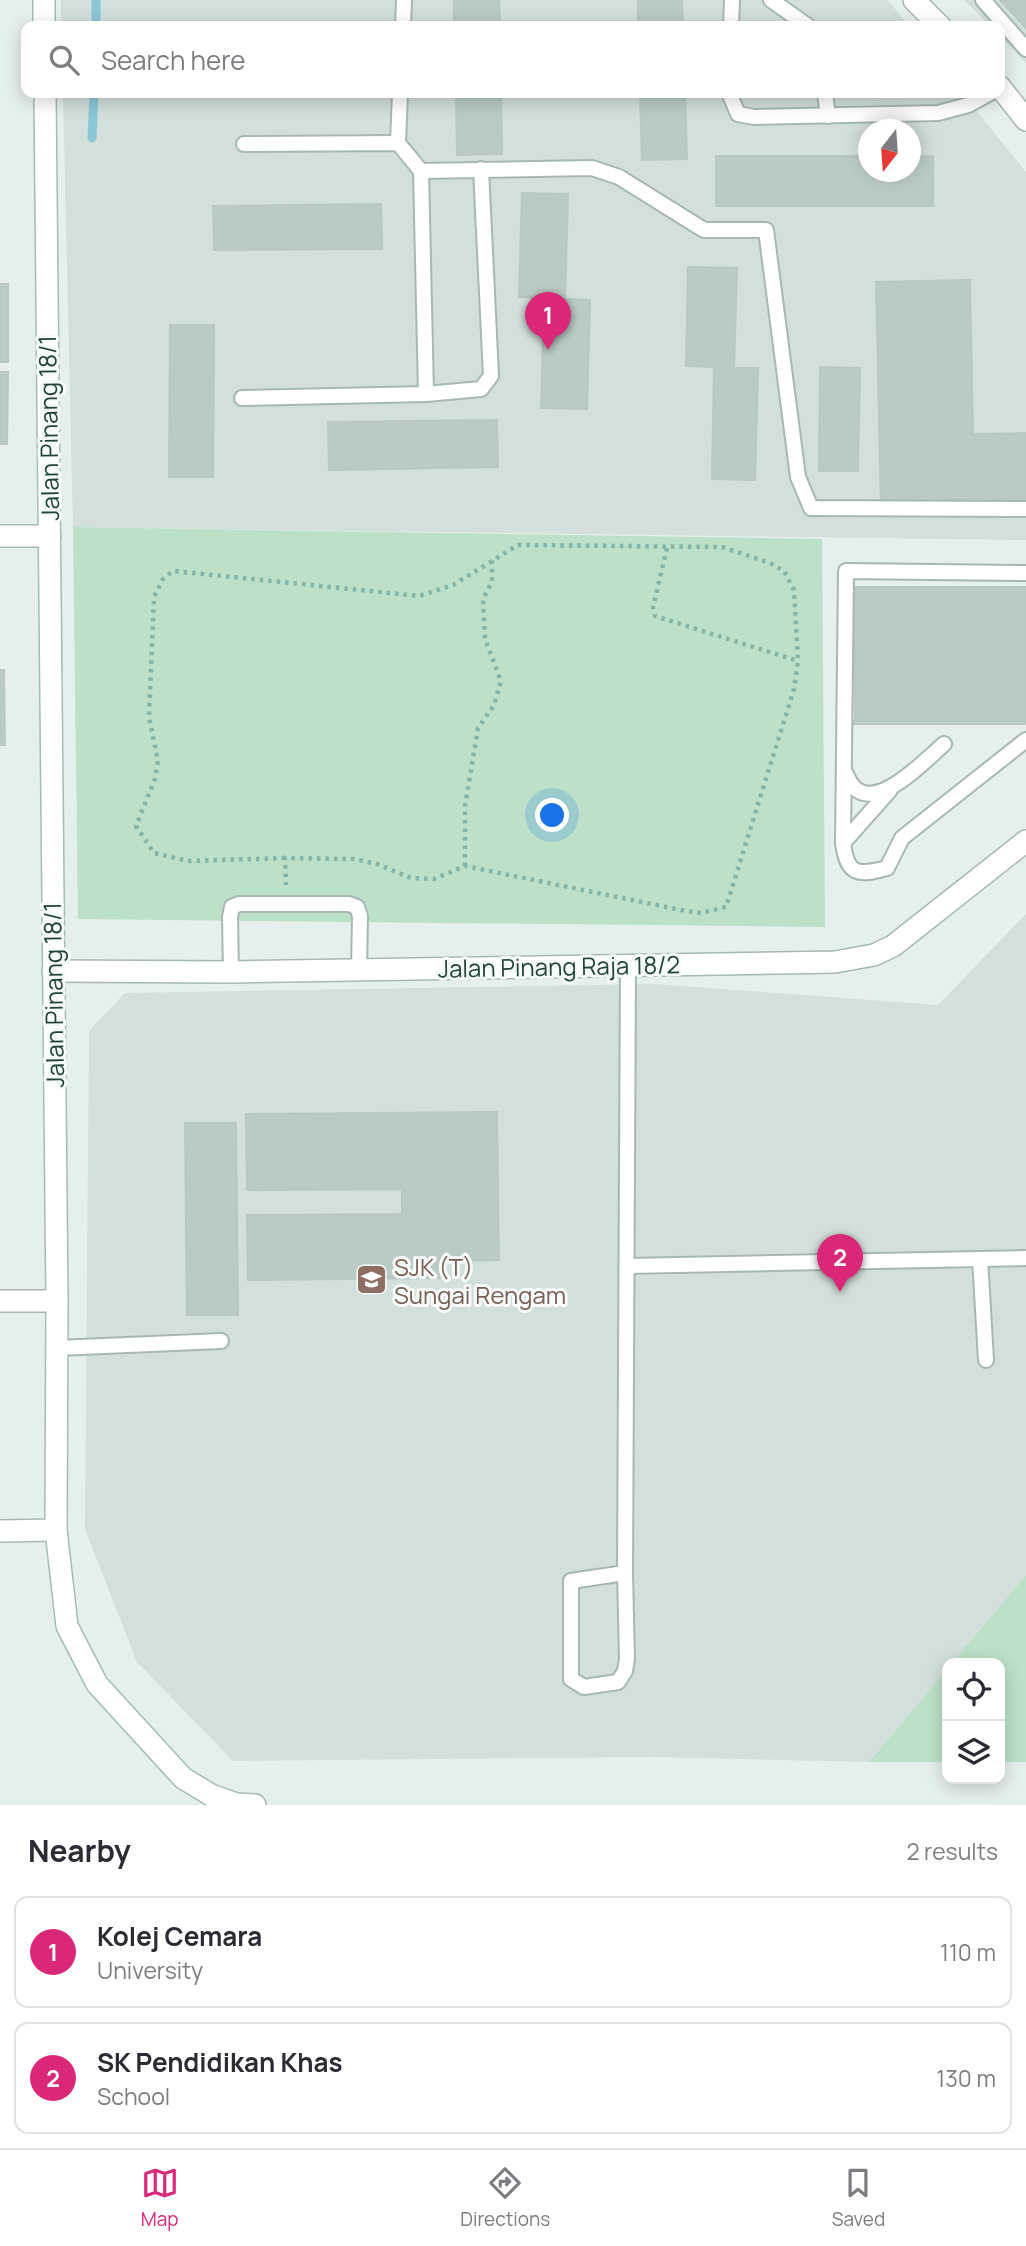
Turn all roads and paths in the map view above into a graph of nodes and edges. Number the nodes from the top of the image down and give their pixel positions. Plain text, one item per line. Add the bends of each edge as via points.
1 (44, 0) edge
2 (404, 0) edge
3 (732, 0) edge
4 (771, 0) edge
5 (914, 0) edge
6 (983, 0) edge
7 (44, 21) edge
8 (403, 21) edge
9 (731, 21) edge
10 (801, 21) edge
11 (935, 21) edge
12 (1001, 21) edge
13 (1005, 25) edge
14 (1026, 49) edge
15 (1005, 93) edge
16 (45, 98) edge
17 (400, 98) edge
18 (731, 98) edge
19 (826, 98) edge
20 (981, 98) edge
21 (828, 116) junction
22 (1026, 120) edge
23 (398, 142) junction
24 (244, 144) dead end
25 (481, 169) junction
26 (421, 171) junction
27 (426, 394) junction
28 (242, 398) dead end
29 (1026, 509) edge
30 (0, 536) edge
31 (50, 536) junction
32 (667, 548) junction
33 (492, 559) junction
34 (1026, 573) edge
35 (798, 661) junction
36 (1026, 740) edge
37 (944, 744) dead end
38 (845, 773) junction
39 (893, 786) junction
40 (1026, 841) edge
41 (844, 842) junction
42 (285, 858) junction
43 (465, 866) junction
44 (286, 904) junction
45 (628, 965) junction
46 (359, 969) junction
47 (52, 971) junction
48 (231, 972) junction
49 (1026, 1258) edge
50 (979, 1259) junction
51 (627, 1266) junction
52 (0, 1301) edge
53 (57, 1301) junction
54 (221, 1341) dead end
55 (57, 1348) junction
56 (986, 1360) dead end
57 (56, 1530) junction
58 (0, 1531) edge
59 (625, 1573) junction
60 (255, 1805) edge

1 - 7 street
2 - 8 lane
3 - 9 lane
4 - 10 lane
5 - 11 street
6 - 12 lane
13 - 14 lane
15 - 22 street
16 - 31 street, Jalan Pinang 18/1
17 - 23 lane
18 - 21 lane via 738,114 754,117
19 - 21 lane
20 - 21 lane via 938,113
23 - 24 lane
23 - 26 lane
25 - 26 lane
25 - 27 lane via 491,376 481,389
25 - 29 lane via 592,168 619,177 704,230 766,230 799,477 811,508
26 - 27 lane
27 - 28 lane
30 - 31 street
31 - 47 street, Jalan Pinang 18/1
32 - 33 path via 518,545
32 - 35 path via 722,547 784,571 794,590
32 - 35 path via 653,607 655,617
33 - 42 path via 453,585 419,596 173,571 163,579 154,597 149,717 158,761 136,826 154,853 188,862
33 - 43 path via 492,582 484,599 485,639 501,681 494,705 478,728 465,806
34 - 38 lane via 846,571
35 - 43 path via 794,689 726,907 686,911
36 - 41 lane via 902,838 887,868 867,873 853,869 846,860
37 - 39 lane
38 - 39 lane via 850,786 872,795
38 - 41 lane
39 - 41 lane
40 - 45 street, Jalan Pinang Raja 18/2 via 893,946 874,955 835,962
42 - 43 path via 354,859 411,878 434,879
42 - 44 path
44 - 46 lane via 357,907
44 - 48 lane via 232,907
45 - 46 street, Jalan Pinang Raja 18/2
45 - 51 lane
46 - 48 street, Jalan Pinang Raja 18/2
47 - 48 street, Jalan Pinang Raja 18/2
47 - 53 street, Jalan Pinang 18/1
49 - 50 lane
50 - 51 lane
50 - 56 lane
51 - 59 lane
52 - 53 street
53 - 55 street, Jalan Pinang 18/1
54 - 55 lane
55 - 57 street, Jalan Pinang 18/1
57 - 58 street
57 - 60 street, Jalan Pinang 18/1 via 67,1626 97,1685 183,1778 211,1795
59 - 59 lane via 625,1671 618,1682 584,1687 571,1679 571,1581

